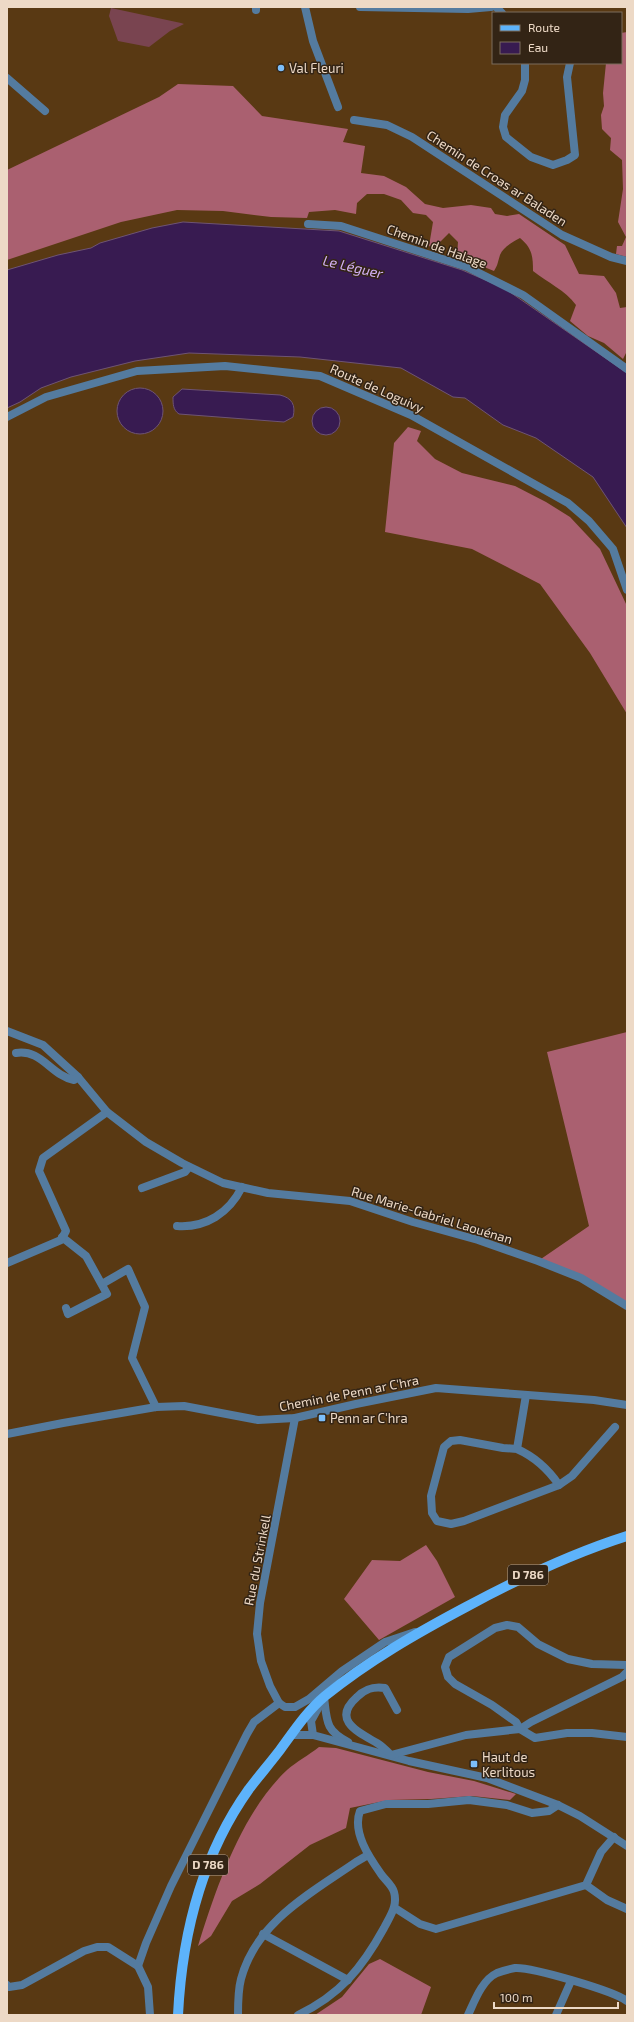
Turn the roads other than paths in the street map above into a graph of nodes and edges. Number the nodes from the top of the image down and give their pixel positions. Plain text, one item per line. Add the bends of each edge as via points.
1 (305, 7) edge
2 (360, 7) edge
3 (491, 7) edge
4 (525, 64) edge
5 (570, 64) edge
6 (7, 78) edge
7 (338, 107) dead end
8 (45, 111) dead end
9 (354, 120) dead end
10 (308, 224) dead end
11 (627, 261) edge
12 (627, 369) edge
13 (7, 417) edge
14 (627, 590) edge
15 (7, 1031) edge
16 (16, 1053) dead end
17 (78, 1078) junction
18 (106, 1112) junction
19 (189, 1167) junction
20 (142, 1188) dead end
21 (242, 1188) junction
22 (177, 1226) dead end
23 (64, 1234) junction
24 (7, 1263) edge
25 (102, 1284) junction
26 (627, 1306) edge
27 (66, 1308) dead end
28 (526, 1395) junction
29 (627, 1405) edge
30 (156, 1407) junction
31 (295, 1418) junction
32 (615, 1427) dead end
33 (7, 1434) edge
34 (517, 1449) junction
35 (560, 1485) junction
36 (627, 1536) edge
37 (435, 1625) junction
38 (627, 1665) edge
39 (627, 1672) edge
40 (324, 1697) junction
41 (279, 1703) junction
42 (397, 1710) dead end
43 (520, 1729) junction
44 (291, 1735) junction
45 (313, 1735) junction
46 (627, 1738) edge
47 (359, 1747) junction
48 (391, 1755) junction
49 (558, 1805) junction
50 (614, 1837) junction
51 (627, 1846) edge
52 (368, 1855) junction
53 (586, 1885) junction
54 (395, 1908) junction
55 (627, 1909) edge
56 (263, 1934) junction
57 (138, 1966) junction
58 (348, 1980) junction
59 (571, 1981) junction
60 (7, 1985) edge
61 (627, 2001) edge
62 (150, 2015) edge
63 (178, 2015) edge
64 (238, 2015) edge
65 (298, 2015) edge
66 (468, 2015) edge
67 (556, 2015) edge

1 - 7 street via 313,41
2 - 3 street
4 - 5 street via 522,91 505,115 503,127 506,137 531,157 554,166 575,155 567,77
6 - 8 street
9 - 11 street, Chemin de Croas ar Baladen via 387,126 412,137 562,235 611,257
10 - 12 street, Chemin de Halage via 341,226 467,267 523,295
13 - 14 street, Route de Loguivy via 46,397 137,371 225,366 320,376 410,415 568,503 589,521 613,549
15 - 17 street, Rue Marie-Gabriel Laouénan via 43,1045
16 - 17 street via 26,1051 60,1075 74,1080
17 - 18 street, Rue Marie-Gabriel Laouénan
18 - 19 street, Rue Marie-Gabriel Laouénan via 146,1142
18 - 23 street via 43,1158 39,1171
19 - 20 street via 185,1172
19 - 21 street, Rue Marie-Gabriel Laouénan via 223,1184
21 - 22 street via 236,1199 218,1216 190,1227
21 - 26 street, Rue Marie-Gabriel Laouénan via 350,1201 478,1240 581,1278
23 - 24 street via 61,1240
23 - 25 street via 86,1256
25 - 27 street via 107,1294 68,1314
25 - 30 street via 128,1269 145,1307 132,1358
28 - 29 street, Chemin de Penn ar C'hra
28 - 31 street, Chemin de Penn ar C'hra via 436,1388
28 - 34 street
30 - 31 street, Chemin de Penn ar C'hra via 184,1406 258,1420
30 - 33 street, Chemin de Penn ar C'hra
31 - 41 street, Rue du Strinkell via 260,1603 257,1634 261,1661
32 - 35 street via 572,1476
34 - 35 street via 551,1472
34 - 35 street via 460,1440 451,1441 444,1447 430,1500 432,1513 437,1521 451,1524 464,1521
36 - 37 main road, D 786 via 564,1558
37 - 40 main road, D 786 via 378,1658
37 - 41 street via 385,1642 295,1707
38 - 43 street via 592,1664 568,1659 538,1644 518,1627 507,1625 496,1628 448,1657 445,1667 448,1677 516,1722
39 - 43 street via 622,1677
40 - 44 main road, D 786
40 - 45 street via 311,1721
40 - 47 street via 327,1723 335,1735
41 - 57 street via 254,1722 247,1734 171,1886
42 - 48 street via 384,1688 375,1686 348,1705 346,1715 350,1726
43 - 46 street via 535,1738 567,1733 592,1733
43 - 48 street via 466,1735
44 - 45 street
44 - 63 main road, D 786 via 249,1790 225,1829 206,1870 184,1946
45 - 47 street
47 - 48 street
48 - 49 street via 487,1778
49 - 50 street
49 - 52 street via 549,1811 532,1813 506,1805 469,1800 428,1804 386,1804 360,1811 358,1828
50 - 51 street
50 - 53 street via 600,1852
52 - 54 street via 393,1890
52 - 56 street via 280,1916
53 - 54 street via 436,1930 420,1924
53 - 55 street via 607,1900
54 - 58 street via 361,1966
56 - 58 street
56 - 64 street via 249,1956 241,1979
57 - 60 street via 108,1947 97,1947 84,1951 22,1986
57 - 62 street via 148,1987
58 - 65 street via 316,2006
59 - 61 street via 603,1989
59 - 66 street via 537,1971 515,1968 497,1973 482,1986
59 - 67 street

